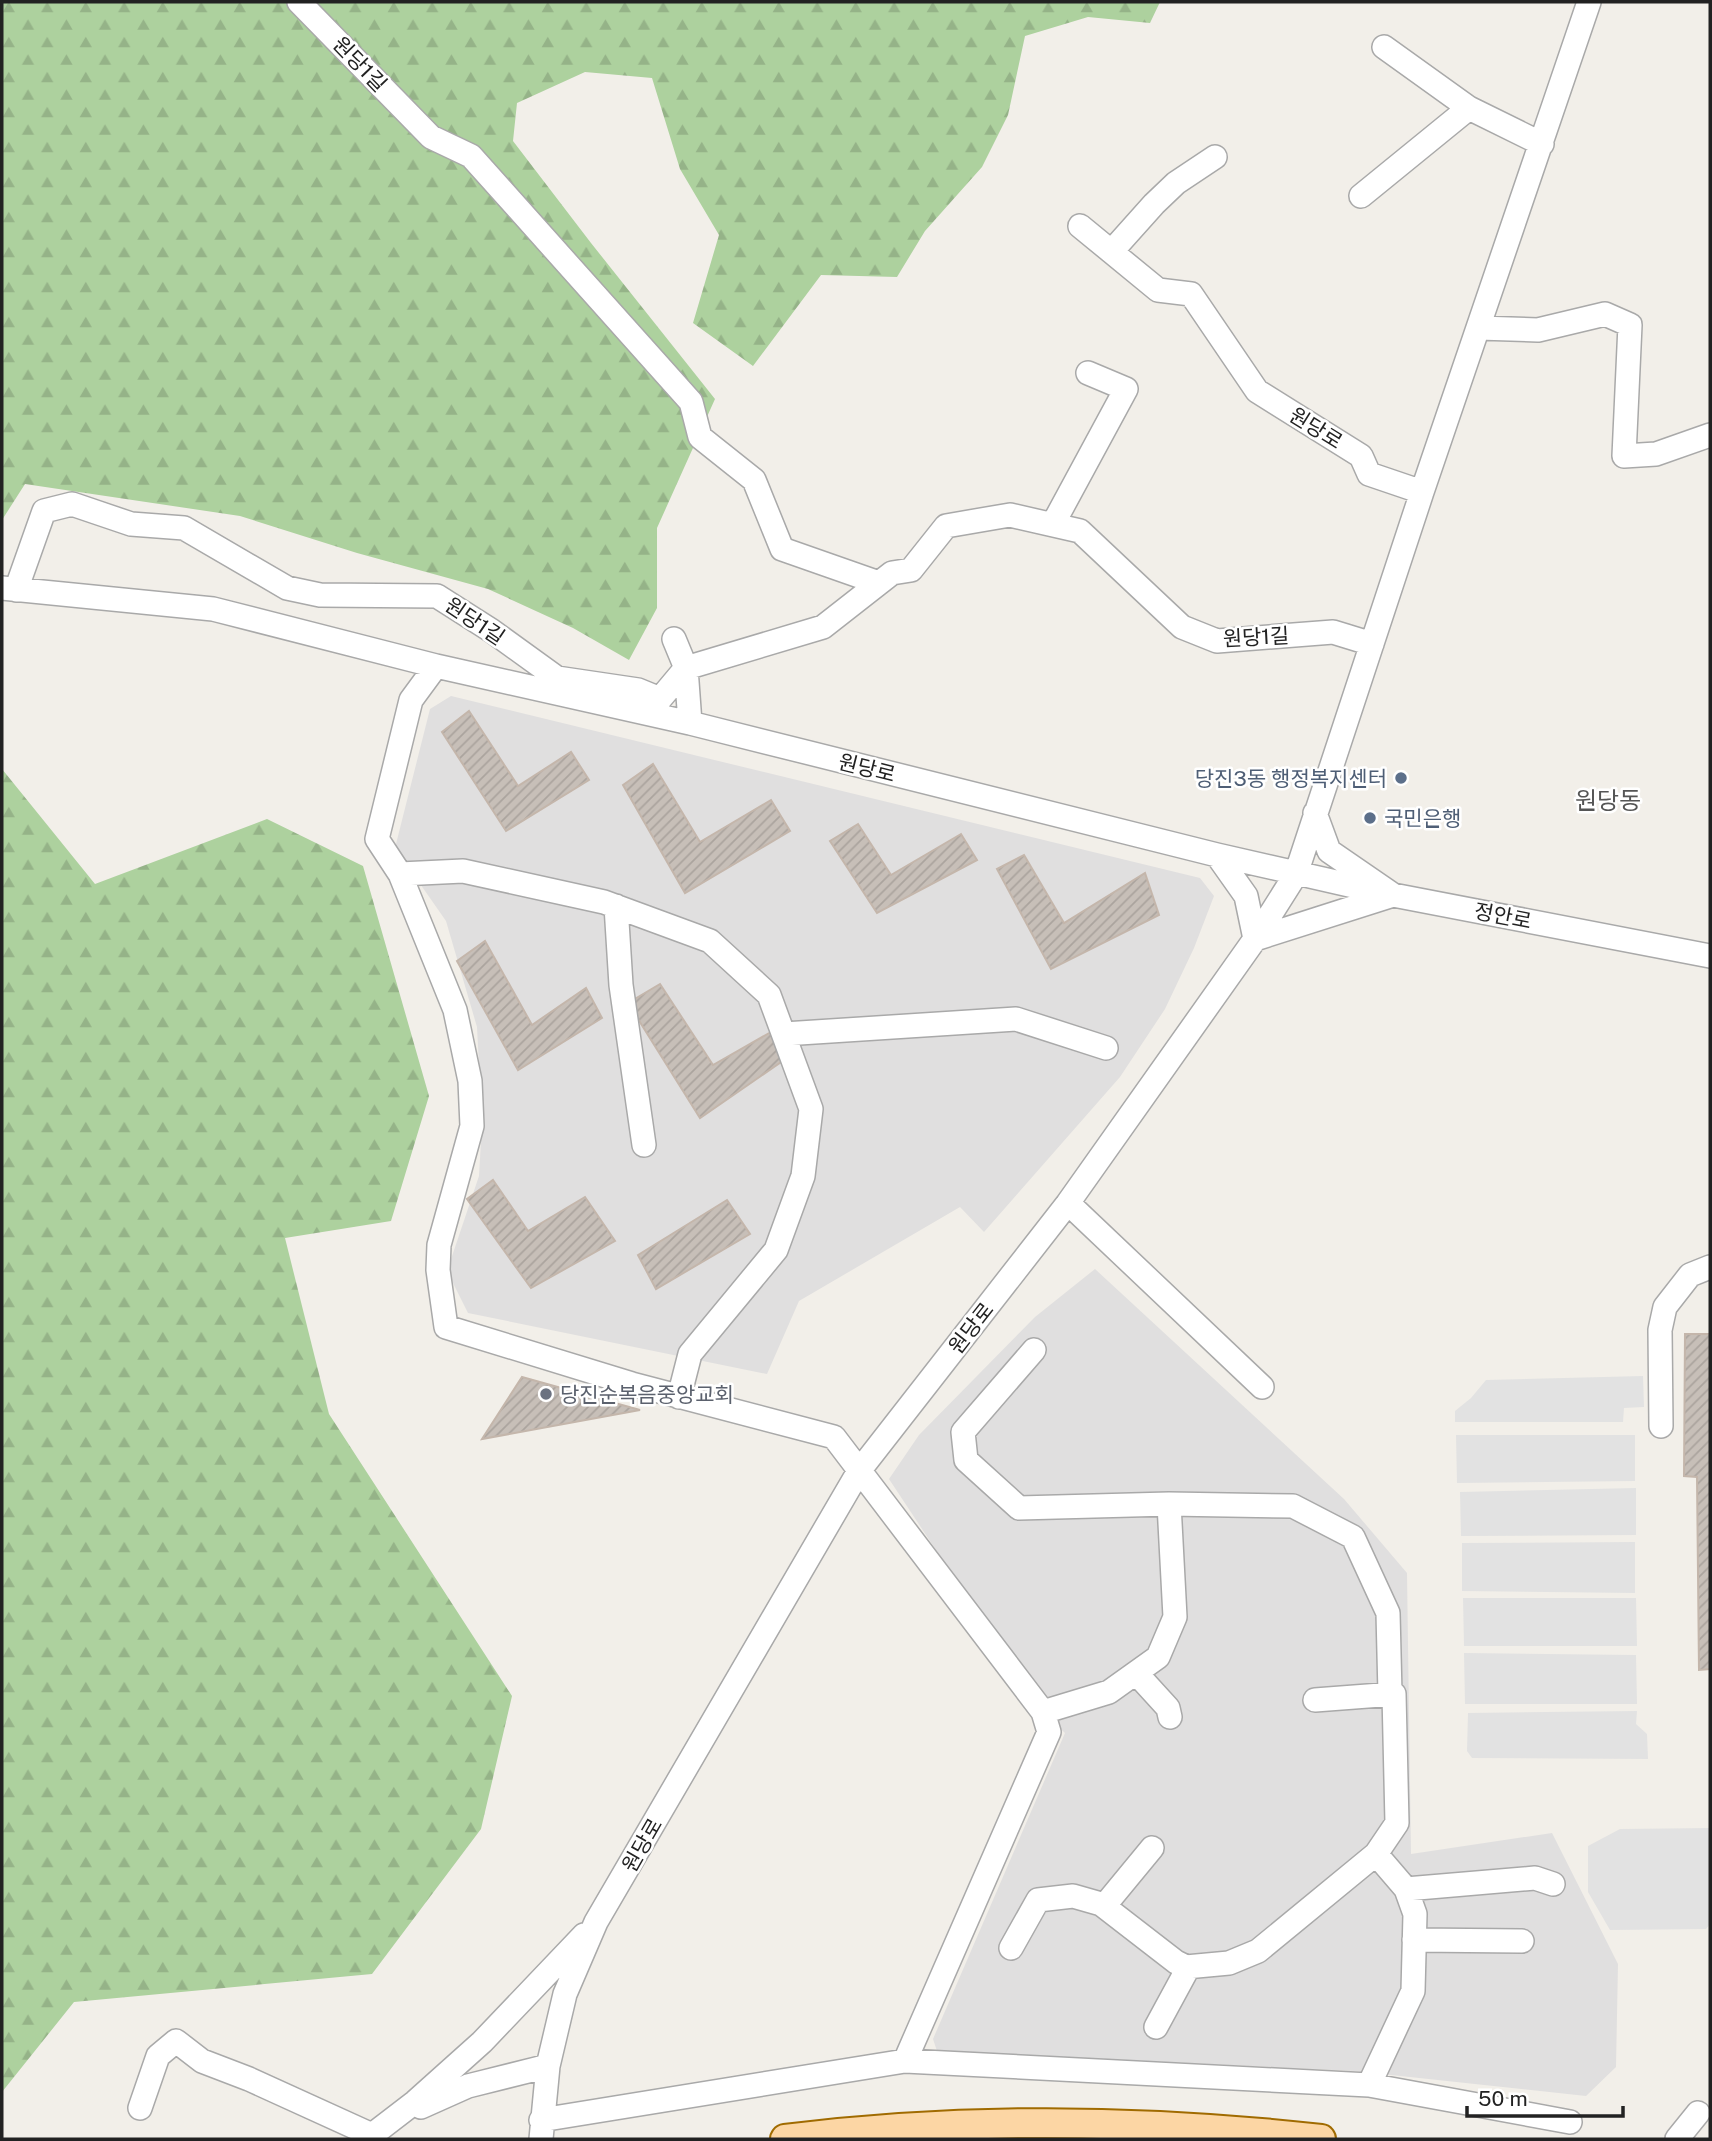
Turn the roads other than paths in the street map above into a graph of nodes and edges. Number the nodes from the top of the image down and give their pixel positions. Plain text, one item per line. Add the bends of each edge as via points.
1 (299, 2) edge
2 (1589, 2) edge
3 (1384, 47) dead end
4 (1469, 108) junction
5 (1542, 144) junction
6 (1215, 156) dead end
7 (1361, 196) dead end
8 (1080, 226) dead end
9 (1112, 251) junction
10 (1479, 328) junction
11 (1088, 373) dead end
12 (1710, 435) edge
13 (1422, 492) junction
14 (1053, 524) junction
15 (879, 583) junction
16 (9, 589) edge
17 (674, 639) dead end
18 (1372, 644) junction
19 (436, 666) junction
20 (686, 668) junction
21 (690, 723) junction
22 (1315, 813) junction
23 (1217, 855) junction
24 (400, 874) junction
25 (1296, 874) junction
26 (1393, 895) junction
27 (616, 906) junction
28 (1255, 939) junction
29 (1710, 956) edge
30 (784, 1034) junction
31 (1107, 1048) dead end
32 (644, 1145) dead end
33 (1068, 1203) junction
34 (1710, 1267) edge
35 (1034, 1350) dead end
36 (1262, 1387) dead end
37 (679, 1397) junction
38 (1661, 1426) dead end
39 (859, 1471) junction
40 (1169, 1504) junction
41 (1137, 1674) junction
42 (1390, 1694) junction
43 (1315, 1700) dead end
44 (1043, 1712) junction
45 (1170, 1717) dead end
46 (1152, 1849) dead end
47 (1376, 1854) junction
48 (1553, 1884) dead end
49 (1406, 1889) junction
50 (1101, 1904) junction
51 (596, 1922) junction
52 (1414, 1940) junction
53 (1522, 1941) dead end
54 (1011, 1948) dead end
55 (1186, 1967) junction
56 (1156, 2027) dead end
57 (905, 2061) junction
58 (548, 2066) junction
59 (1369, 2085) junction
60 (140, 2108) dead end
61 (1698, 2113) dead end
62 (1570, 2122) dead end
63 (541, 2129) edge
64 (369, 2137) edge
65 (785, 2139) edge
66 (1321, 2139) edge
67 (1677, 2139) edge

1 - 15 street, 원당1길 via 430,137 471,156 691,402 700,437 754,480 782,549
2 - 5 street, 원당로
3 - 4 street
4 - 5 street
4 - 7 street
5 - 10 street, 원당로
6 - 9 street via 1153,204
8 - 9 street, 원당로
9 - 13 street, 원당로 via 1158,290 1191,294 1257,391 1361,456 1369,474
10 - 12 street via 1538,330 1605,314 1630,325 1624,456 1656,454
10 - 13 street, 원당로
11 - 14 street via 1126,389
13 - 18 street, 원당로
14 - 15 street, 원당1길 via 1010,515 946,527 911,570 892,573
14 - 18 street, 원당1길 via 1080,531 1182,627 1217,641 1333,632
15 - 20 street, 원당1길 via 823,627
16 - 19 street, 원당로 via 213,609
16 - 20 street, 원당1길 via 44,511 72,504 131,524 184,528 287,587 320,595 437,596 556,678 638,690 660,699
17 - 20 street
18 - 22 street, 원당로
19 - 21 street, 원당로
19 - 24 street via 411,700 377,839
20 - 21 street
21 - 23 street, 원당로
22 - 25 street, 원당로
22 - 26 street via 1329,851
23 - 25 street, 원당로
23 - 28 street via 1247,899
24 - 27 street via 463,871
24 - 37 street via 456,1010 470,1081 472,1126 439,1245 446,1328
25 - 26 street, 정안로
25 - 28 street, 원당로
26 - 28 street
26 - 29 street, 정안로
27 - 30 street via 710,941 769,995
27 - 32 street via 621,985
28 - 33 street, 원당로
30 - 31 street via 1016,1018
30 - 37 street via 811,1109 803,1176 776,1250 690,1354
33 - 36 street
33 - 39 street, 원당로
34 - 38 street via 1690,1275 1665,1307 1660,1330
35 - 40 street via 963,1432 966,1460 1020,1508
37 - 39 street via 834,1437
39 - 44 street
39 - 51 street, 원당로
40 - 41 street via 1175,1617 1158,1657
40 - 42 street via 1293,1506 1353,1537 1388,1613
41 - 44 street via 1109,1692
41 - 45 street via 1168,1708
42 - 43 street
42 - 47 street via 1394,1694 1397,1823
44 - 57 street via 1049,1732
46 - 50 street via 1105,1905
47 - 49 street
47 - 55 street via 1258,1951 1229,1963
48 - 49 street via 1535,1878
49 - 52 street via 1415,1914
50 - 54 street via 1073,1896 1038,1899
50 - 55 street
51 - 58 street, 원당로 via 565,1994
51 - 64 street via 482,2042
52 - 53 street
52 - 59 street via 1413,1991
55 - 56 street
57 - 59 street
57 - 63 street
58 - 63 street, 원당로
58 - 64 street via 468,2086
59 - 62 street
60 - 64 street via 158,2056 176,2041 202,2061
61 - 67 street
65 - 66 main road via 1019,2124 1233,2130

